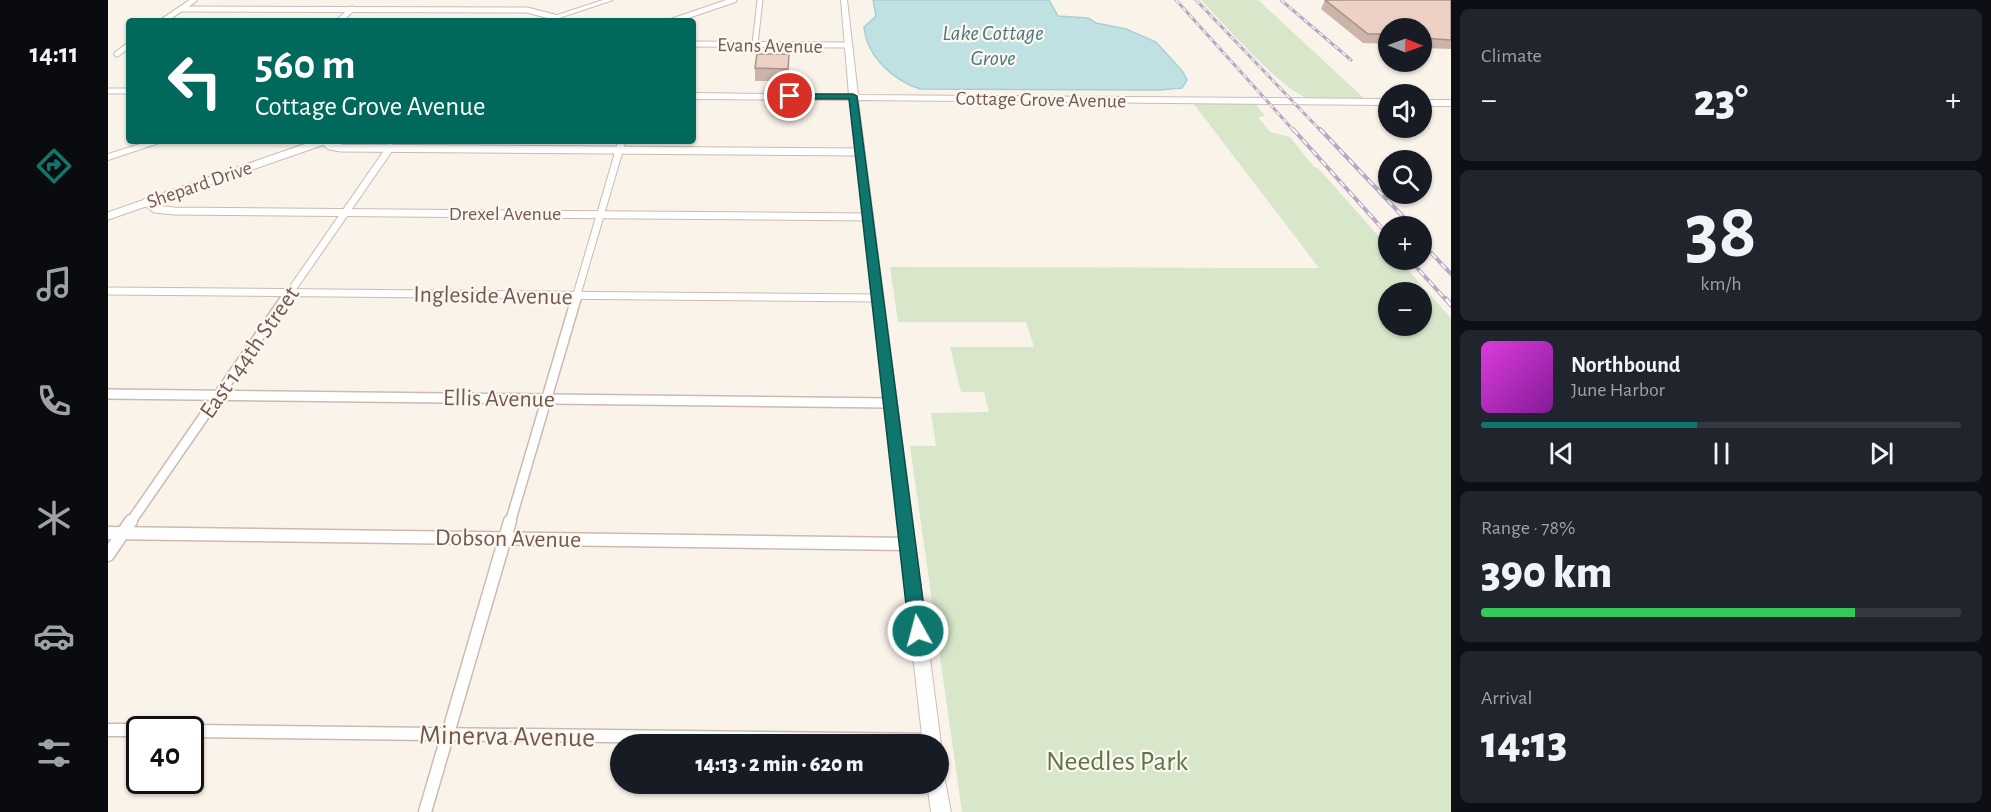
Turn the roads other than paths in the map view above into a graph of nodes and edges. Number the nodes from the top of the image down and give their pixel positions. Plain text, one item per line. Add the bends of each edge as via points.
1 (194, 0) edge
2 (609, 0) edge
3 (734, 0) edge
4 (760, 0) edge
5 (844, 0) edge
6 (333, 4) dead end
7 (181, 9) junction
8 (328, 9) junction
9 (351, 9) junction
10 (554, 17) joint
11 (168, 18) edge
12 (342, 18) edge
13 (681, 18) edge
14 (696, 44) edge
15 (755, 44) junction
16 (848, 45) junction
17 (126, 47) edge
18 (117, 54) dead end
19 (126, 87) edge
20 (108, 91) edge
21 (121, 91) junction
22 (126, 91) edge
23 (696, 96) edge
24 (853, 96) junction
25 (1378, 102) edge
26 (1432, 103) edge
27 (1451, 103) edge
28 (150, 144) edge
29 (315, 144) edge
30 (330, 144) edge
31 (620, 145) edge
32 (390, 148) junction
33 (859, 152) junction
34 (108, 157) edge
35 (146, 202) junction
36 (346, 212) junction
37 (600, 214) junction
38 (108, 216) edge
39 (867, 217) junction
40 (108, 291) edge
41 (290, 293) junction
42 (576, 295) junction
43 (877, 298) junction
44 (108, 394) edge
45 (219, 395) junction
46 (546, 399) junction
47 (890, 402) junction
48 (108, 532) edge
49 (124, 533) junction
50 (505, 538) junction
51 (907, 544) junction
52 (108, 555) edge
53 (108, 730) edge
54 (126, 730) edge
55 (204, 731) edge
56 (447, 734) junction
57 (931, 734) edge
58 (610, 737) edge
59 (939, 794) edge
60 (425, 812) edge
61 (941, 812) edge

1 - 7 street
2 - 10 street
3 - 13 street
4 - 15 street
5 - 16 street
6 - 8 street
7 - 8 street
7 - 11 street
8 - 9 street
9 - 10 street via 527,10
9 - 12 street
14 - 15 street, Evans Avenue
15 - 16 street, Evans Avenue
16 - 24 street
17 - 18 street
19 - 21 street
20 - 21 street
21 - 22 street
23 - 24 street, Cottage Grove Avenue
24 - 25 street, Cottage Grove Avenue
24 - 33 street
26 - 27 street
28 - 34 street
29 - 35 street, Shepard Drive
30 - 32 street
31 - 32 street
31 - 33 street
31 - 37 street
32 - 36 street, East 144th Street
33 - 39 street
35 - 36 street, Drexel Avenue via 162,210
35 - 38 street, Shepard Drive
36 - 37 street, Drexel Avenue
36 - 41 street, East 144th Street
37 - 39 street, Drexel Avenue
37 - 42 street
39 - 43 street
40 - 41 street, Ingleside Avenue
41 - 42 street, Ingleside Avenue
41 - 45 street, East 144th Street
42 - 43 street, Ingleside Avenue
42 - 46 street
43 - 47 street
44 - 45 street, Ellis Avenue
45 - 46 street, Ellis Avenue
45 - 49 street, East 144th Street
46 - 47 street, Ellis Avenue
46 - 50 street
47 - 51 street
48 - 49 street, Dobson Avenue
49 - 50 street, Dobson Avenue
49 - 52 street, East 144th Street
50 - 51 street, Dobson Avenue
50 - 56 street
51 - 57 street
53 - 54 street
55 - 56 street, Minerva Avenue
56 - 58 street, Minerva Avenue
56 - 60 street
59 - 61 street

